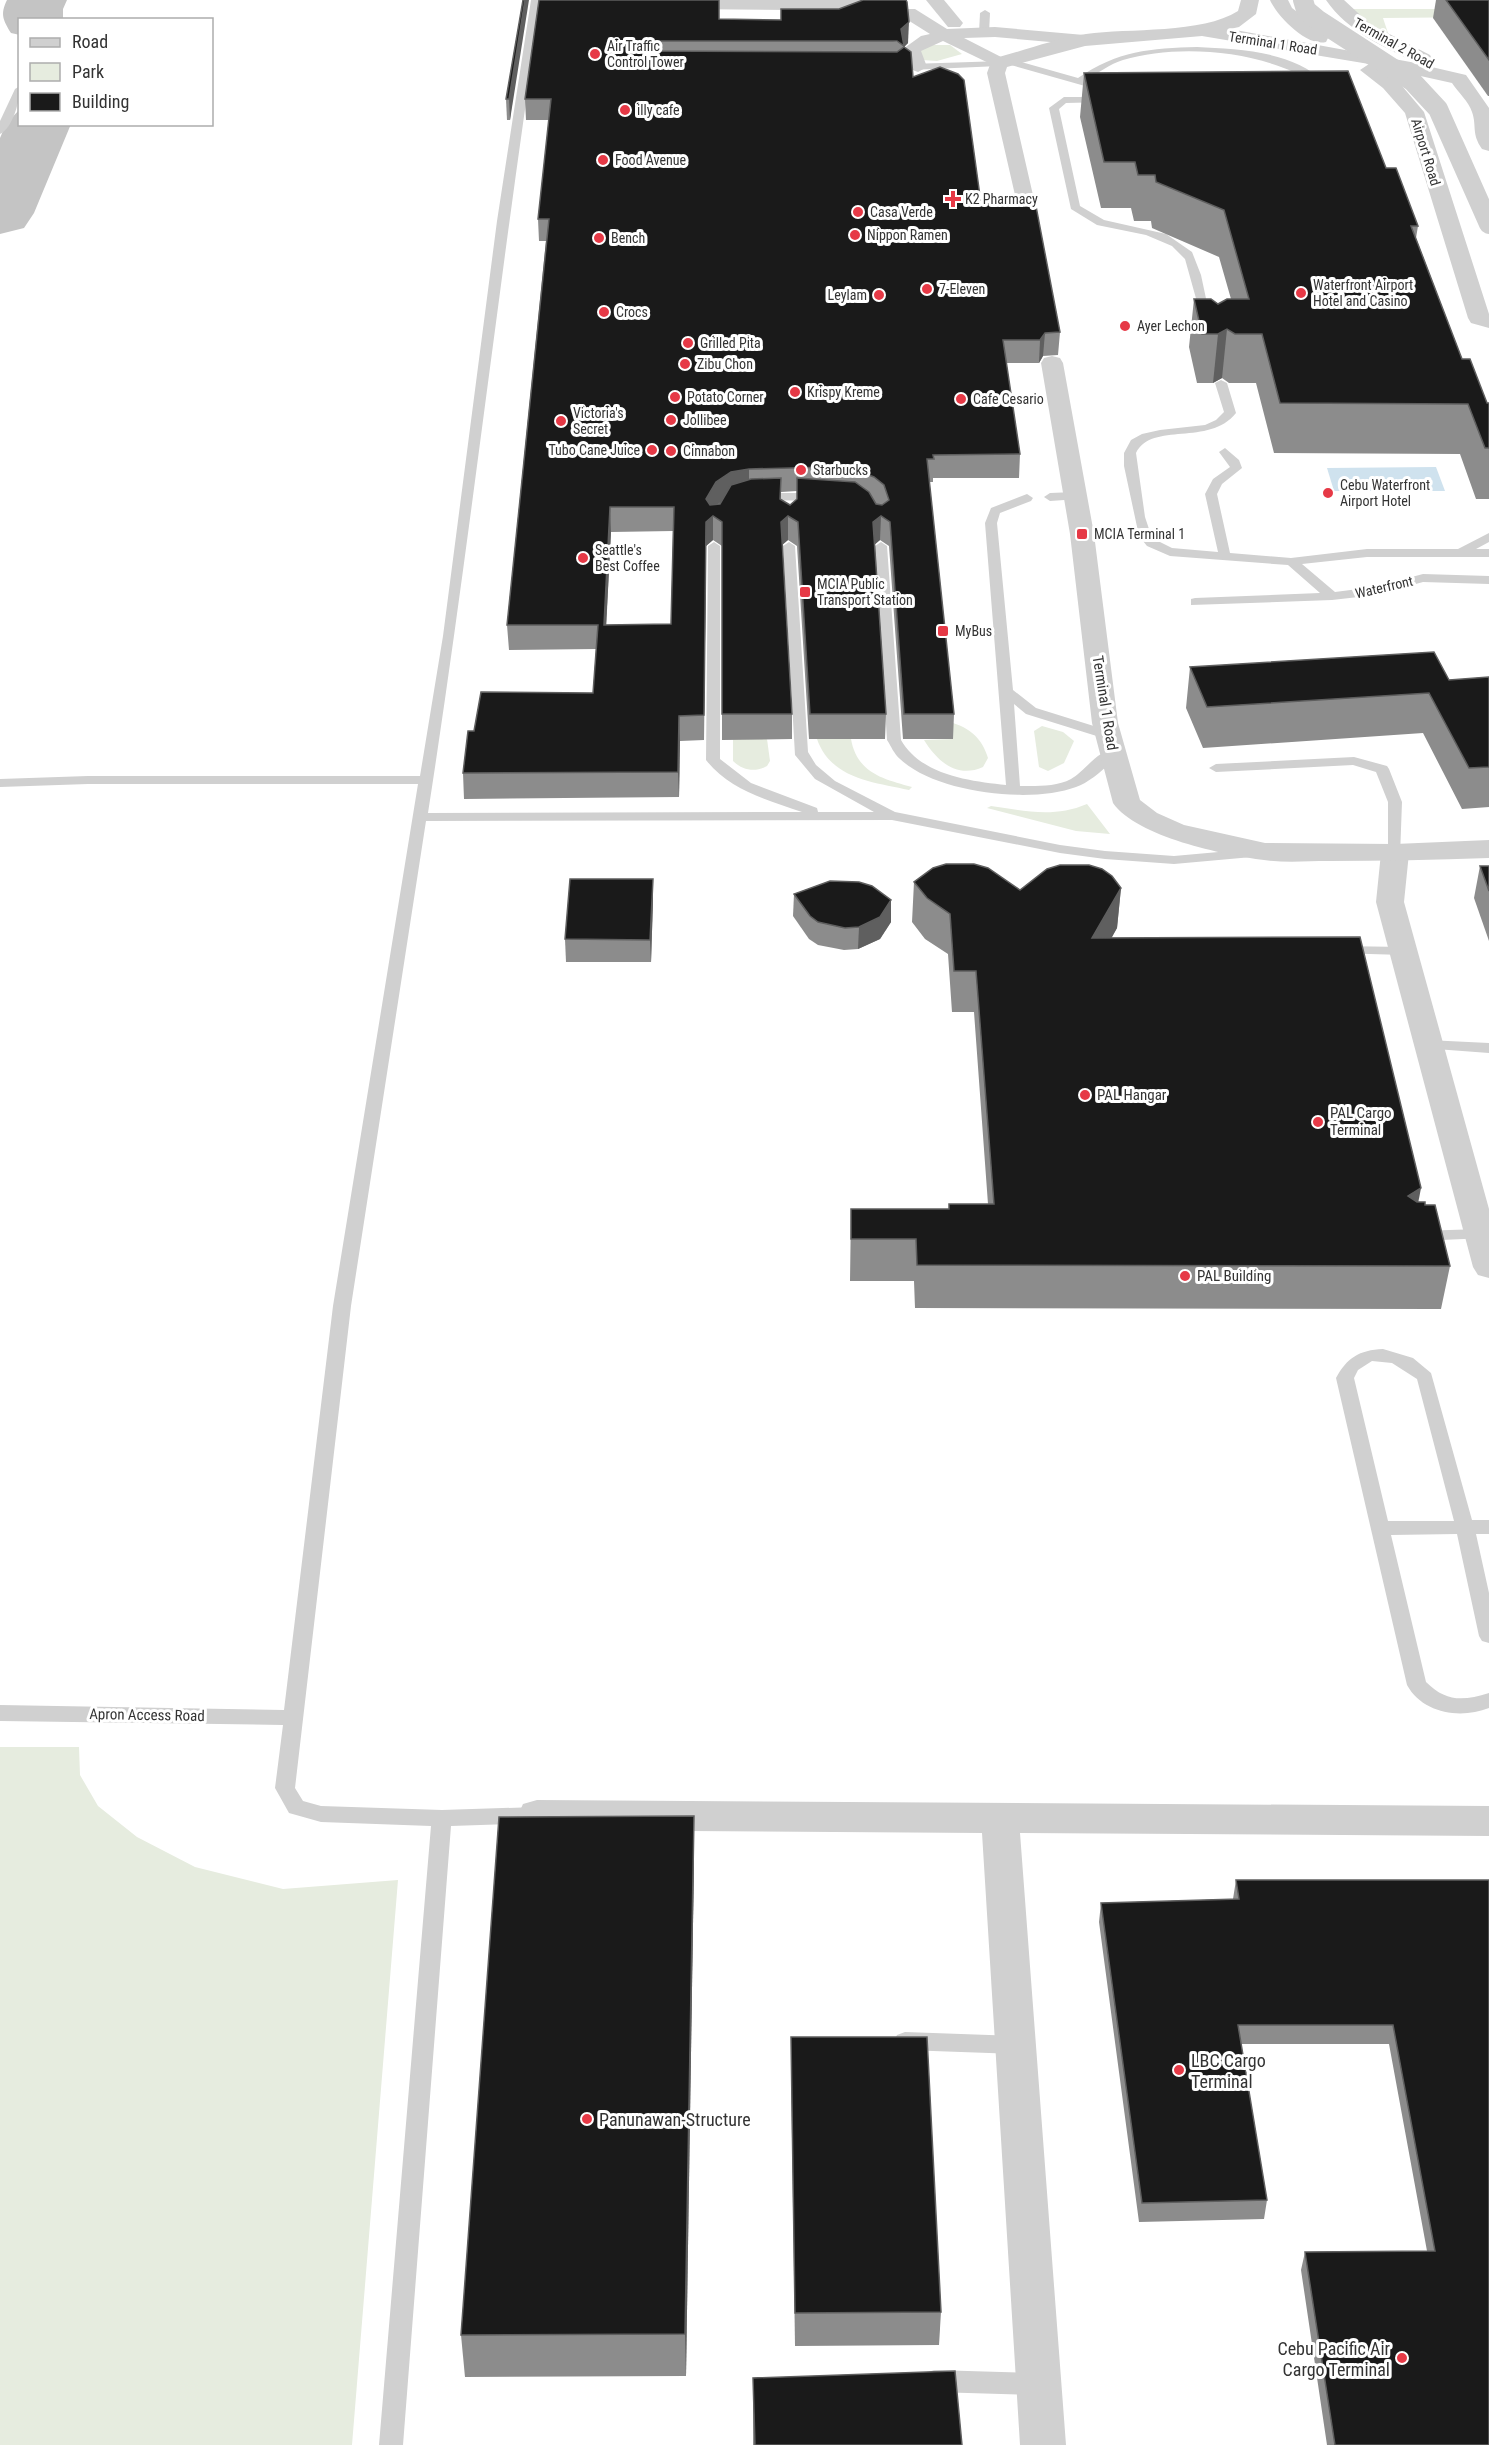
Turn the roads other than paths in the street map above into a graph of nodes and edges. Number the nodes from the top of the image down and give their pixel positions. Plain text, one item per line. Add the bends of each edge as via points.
1 (536, 0) edge
2 (935, 0) edge
3 (1250, 0) edge
4 (1279, 0) edge
5 (1304, 0) edge
6 (1335, 0) edge
7 (678, 3) edge
8 (985, 13) dead end
9 (1202, 30) junction
10 (962, 31) junction
11 (1084, 40) junction
12 (1003, 62) junction
13 (914, 67) joint
14 (1459, 79) junction
15 (1079, 81) junction
16 (1295, 82) edge
17 (1107, 85) edge
18 (1095, 86) junction
19 (18, 93) edge
20 (1484, 108) edge
21 (0, 131) edge
22 (1487, 136) edge
23 (1028, 217) edge
24 (1489, 224) edge
25 (1489, 321) edge
26 (1211, 336) edge
27 (1052, 363) dead end
28 (1221, 383) edge
29 (1226, 452) dead end
30 (789, 497) junction
31 (827, 497) edge
32 (1027, 498) dead end
33 (745, 499) edge
34 (788, 514) edge
35 (1489, 537) edge
36 (714, 546) dead end
37 (789, 546) dead end
38 (881, 546) dead end
39 (1460, 553) junction
40 (1489, 554) edge
41 (1225, 557) junction
42 (1291, 562) junction
43 (1489, 580) edge
44 (1332, 597) junction
45 (1195, 602) dead end
46 (1007, 692) junction
47 (1110, 744) junction
48 (1216, 768) dead end
49 (424, 780) junction
50 (0, 783) edge
51 (1013, 790) junction
52 (821, 814) junction
53 (892, 816) junction
54 (420, 817) junction
55 (1489, 829) edge
56 (1489, 849) edge
57 (1265, 852) junction
58 (1395, 853) junction
59 (1489, 869) edge
60 (1324, 950) edge
61 (1404, 951) junction
62 (1427, 1045) junction
63 (1489, 1048) edge
64 (1480, 1234) junction
65 (1410, 1237) edge
66 (1488, 1264) edge
67 (1465, 1527) junction
68 (1489, 1527) edge
69 (1380, 1528) junction
70 (1489, 1636) edge
71 (1489, 1700) edge
72 (0, 1713) edge
73 (294, 1718) junction
74 (537, 1815) joint
75 (442, 1818) junction
76 (1000, 1818) junction
77 (1489, 1821) edge
78 (886, 2040) edge
79 (1017, 2045) junction
80 (913, 2380) edge
81 (1039, 2385) junction
82 (391, 2445) edge
83 (1043, 2445) edge

1 - 49 lane via 502,221 449,636
2 - 10 street
3 - 9 street via 1247,14 1233,23
4 - 25 street, Airport Road via 1284,11 1319,38 1390,84 1414,112 1479,318
5 - 24 street, Airport Road, bridge via 1306,10 1318,20 1412,81 1438,109
6 - 14 street, Terminal 2 Road via 1359,25
7 - 10 street via 879,4
8 - 10 lane
9 - 11 street, Terminal 1 Road
9 - 14 street, Terminal 1 Road via 1393,63
10 - 11 street
10 - 12 street
10 - 13 street via 920,42 912,49
11 - 12 street, Terminal 1 Road
12 - 13 lane
12 - 15 lane
12 - 23 street via 996,73
14 - 20 street
15 - 16 lane via 1121,57 1208,50 1264,58 1298,69 1321,85
15 - 18 lane
17 - 18 lane
18 - 26 lane via 1113,100 1064,100 1054,108 1075,207 1098,222 1148,232 1170,241 1189,255
19 - 21 lane
20 - 22 street
27 - 47 street, Terminal 1 Road via 1062,497
28 - 41 lane via 1230,413 1226,420 1204,430 1162,433 1136,441 1130,454 1142,535 1153,546 1170,552
29 - 41 lane via 1236,468 1217,482 1211,494
30 - 31 lane
30 - 33 lane
30 - 34 lane
32 - 46 lane via 995,511 991,523
35 - 39 lane
36 - 52 lane via 713,760 725,774 753,790
37 - 53 lane via 803,758 843,790
38 - 51 lane via 894,740 903,756 927,771 966,784
39 - 40 lane
39 - 42 lane via 1367,553
41 - 42 lane
42 - 44 lane
43 - 44 lane, Waterfront via 1423,578 1376,591
44 - 45 lane, Waterfront
46 - 47 lane via 1031,711
46 - 51 lane
47 - 51 lane via 1073,783 1051,789
47 - 57 street, Terminal 1 Road via 1127,803 1148,819 1175,832
48 - 58 lane via 1354,761 1382,769 1395,801
49 - 50 lane
49 - 54 lane
52 - 53 lane
52 - 54 lane
53 - 57 lane via 1105,855 1174,860
54 - 73 lane via 342,1306
55 - 58 street, Terminal 1 Road via 1438,837
56 - 58 street, Terminal 1 Road
57 - 58 street, Terminal 1 Road
58 - 59 street, Terminal 1 Road
58 - 61 street via 1390,903
60 - 61 lane
61 - 62 street
62 - 63 lane
62 - 64 street
64 - 65 lane
64 - 66 street
67 - 68 lane
67 - 69 lane
67 - 69 lane via 1425,1377 1400,1358 1376,1355 1354,1363 1346,1378
67 - 70 lane
69 - 71 lane via 1417,1685 1425,1695 1452,1707 1467,1708
72 - 73 lane, Apron Access Road
73 - 75 lane via 285,1788 296,1807 321,1814
74 - 75 lane
74 - 76 street
75 - 82 lane
76 - 77 street
76 - 79 street
78 - 79 lane
79 - 81 street
80 - 81 lane
81 - 83 street

